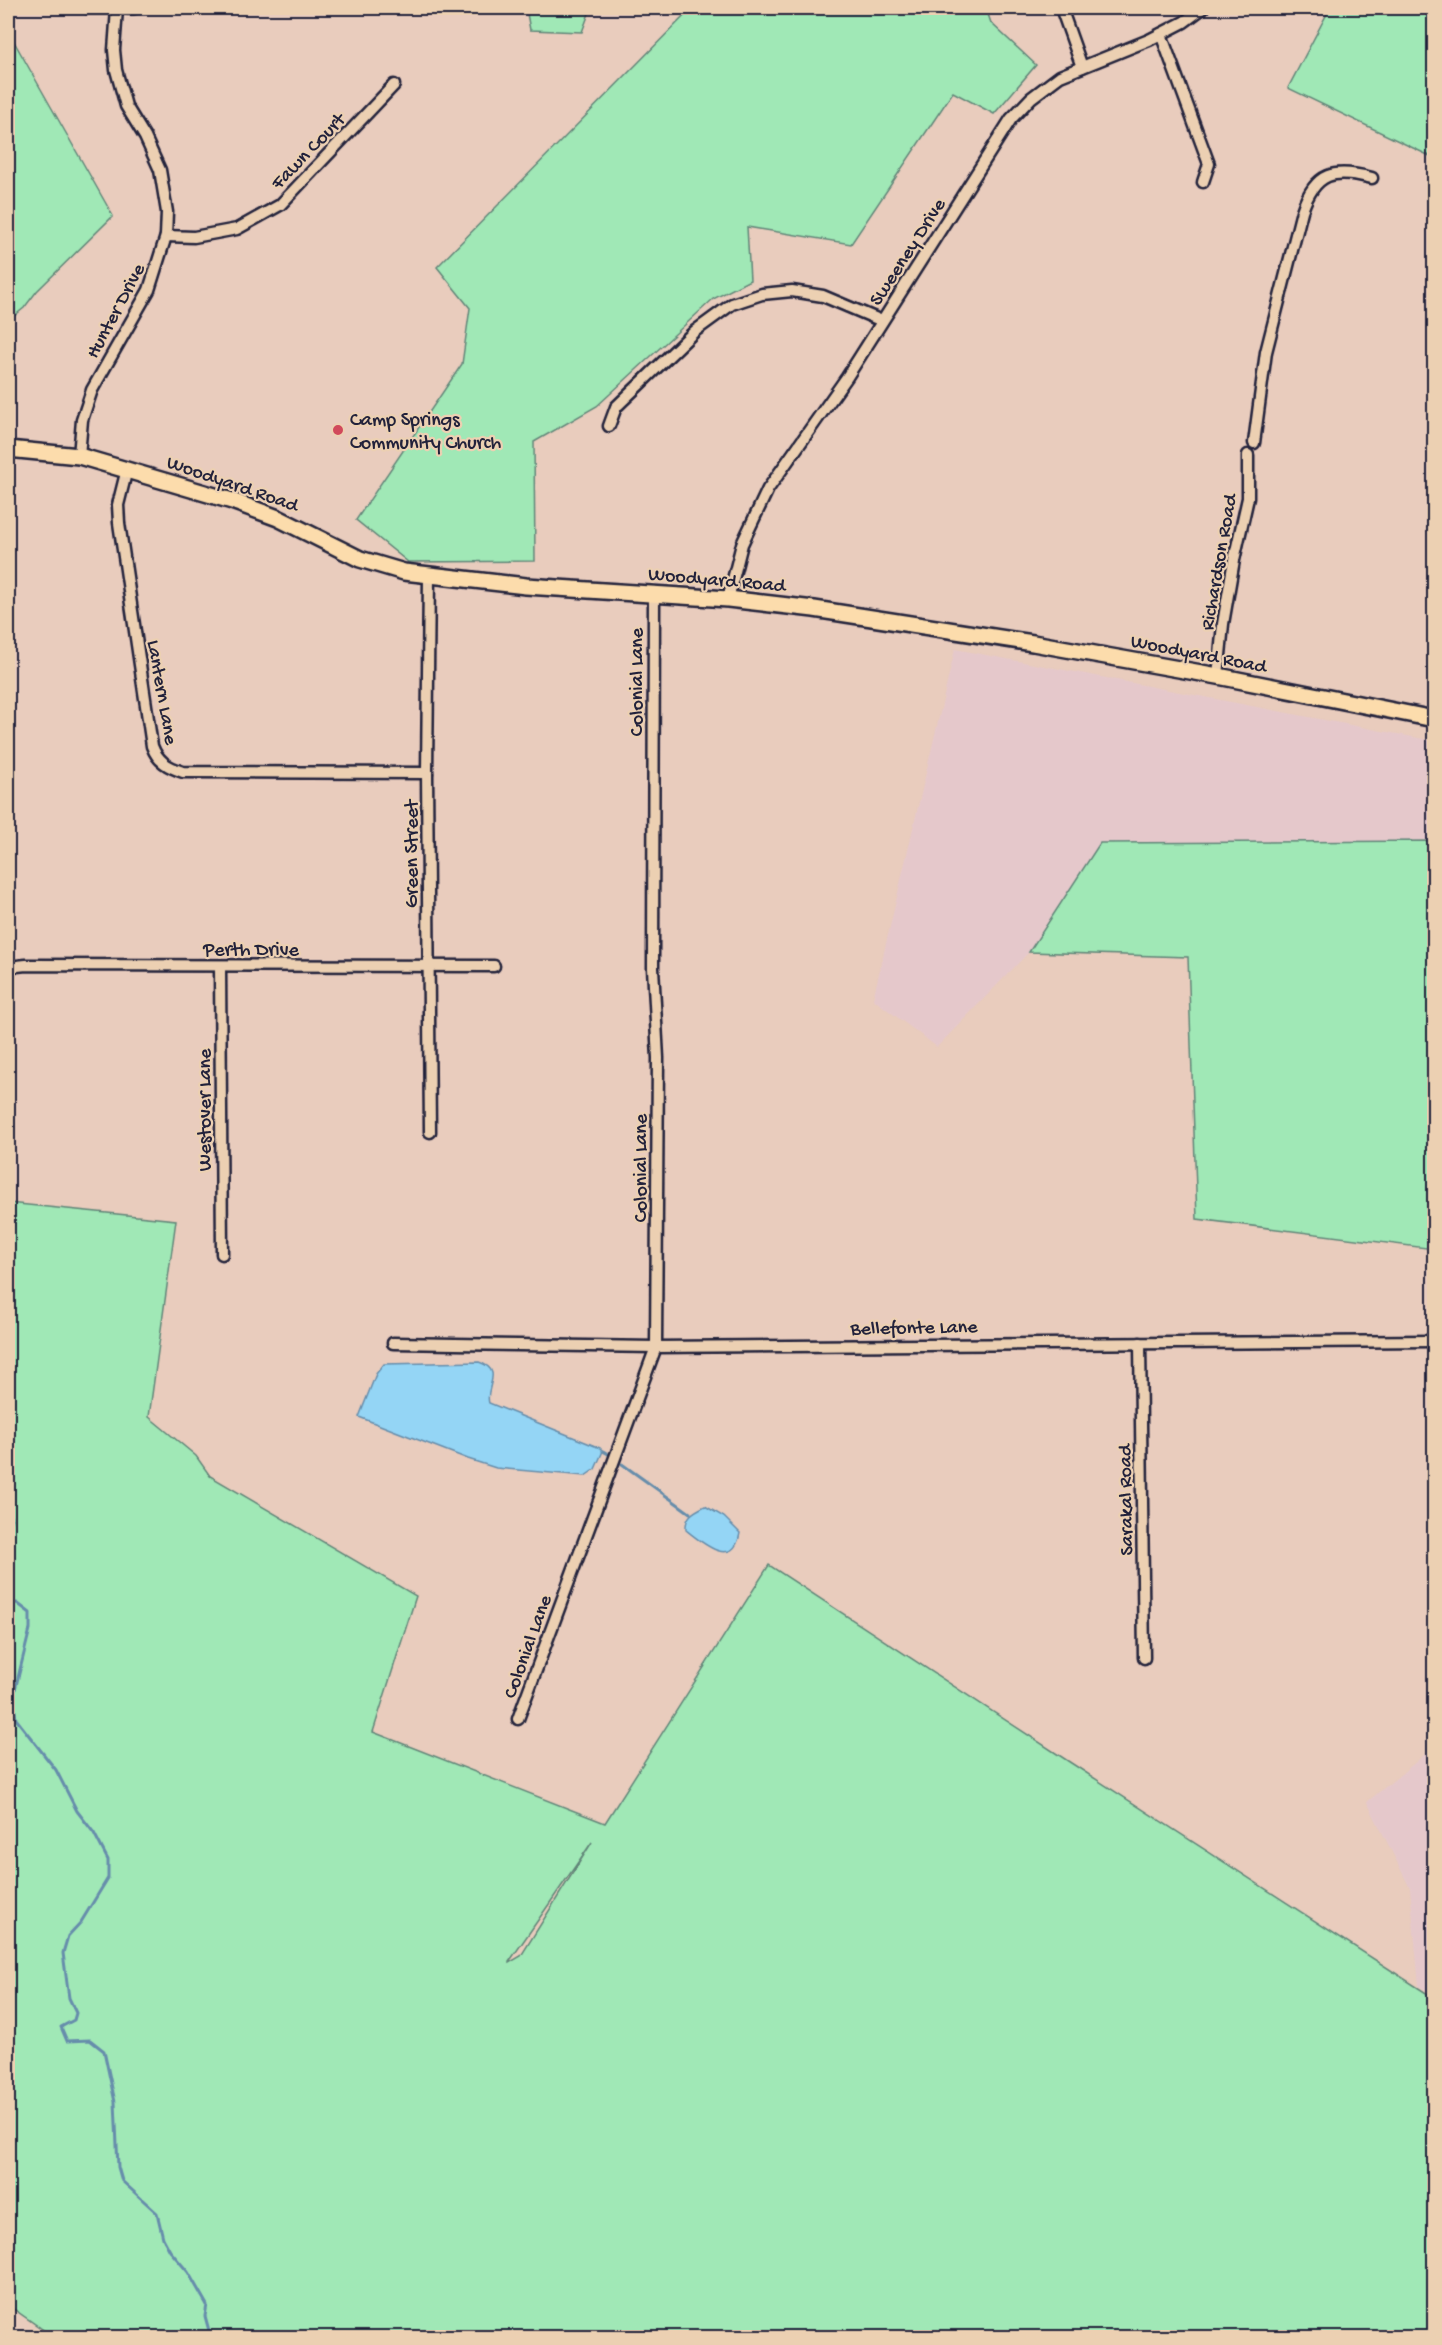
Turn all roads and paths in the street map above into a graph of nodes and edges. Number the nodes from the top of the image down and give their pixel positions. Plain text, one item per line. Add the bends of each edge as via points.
1 (88, 8) edge
2 (134, 8) edge
3 (1061, 8) edge
4 (1203, 8) edge
5 (117, 9) edge
6 (1161, 34) junction
7 (1082, 67) junction
8 (394, 85) dead end
9 (1372, 178) dead end
10 (1203, 182) dead end
11 (166, 236) junction
12 (882, 321) junction
13 (609, 426) dead end
14 (1254, 443) dead end
15 (8, 449) edge
16 (1248, 455) dead end
17 (79, 456) junction
18 (127, 469) junction
19 (429, 576) junction
20 (654, 593) junction
21 (728, 598) junction
22 (1218, 676) junction
23 (1434, 719) edge
24 (427, 773) junction
25 (220, 966) junction
26 (428, 966) junction
27 (494, 966) dead end
28 (8, 967) edge
29 (430, 1132) dead end
30 (222, 1254) dead end
31 (1434, 1341) edge
32 (393, 1342) dead end
33 (1140, 1343) junction
34 (656, 1347) junction
35 (1144, 1658) dead end
36 (518, 1719) dead end

1 - 5 street
2 - 5 street
3 - 7 street
4 - 6 street, Sweeney Drive
5 - 11 street, Hunter Drive via 116,70 126,106 160,170 167,212
6 - 7 street, Sweeney Drive
6 - 10 street via 1209,164
7 - 12 street, Sweeney Drive via 1060,76 1030,98 1011,119
8 - 11 street, Fawn Court via 280,204 237,229 195,237
9 - 14 street via 1347,171 1330,175 1310,190 1266,352
11 - 17 street, Hunter Drive via 149,290 92,390 82,420
12 - 13 street via 823,296 792,291 762,294 732,304 695,331 616,407
12 - 21 street, Sweeney Drive via 768,489 741,544
15 - 17 main road, Woodyard Road
16 - 22 street, Richardson Road via 1248,498 1223,624
17 - 18 main road, Woodyard Road
18 - 19 main road, Woodyard Road via 261,511 360,559
18 - 24 street, Lantern Lane via 118,523 152,746 159,760 183,772
19 - 20 main road, Woodyard Road
19 - 24 street, Green Street
20 - 21 main road, Woodyard Road
20 - 34 street, Colonial Lane
21 - 22 main road, Woodyard Road via 1033,643
22 - 23 main road, Woodyard Road
24 - 26 street, Green Street
25 - 26 street, Perth Drive
25 - 28 street, Perth Drive
25 - 30 street, Westover Lane
26 - 27 street, Perth Drive
26 - 29 street, Green Street
31 - 33 street, Bellefonte Lane
32 - 34 street, Bellefonte Lane
33 - 34 street, Bellefonte Lane
33 - 35 street, Sarakal Road
34 - 36 street, Colonial Lane

